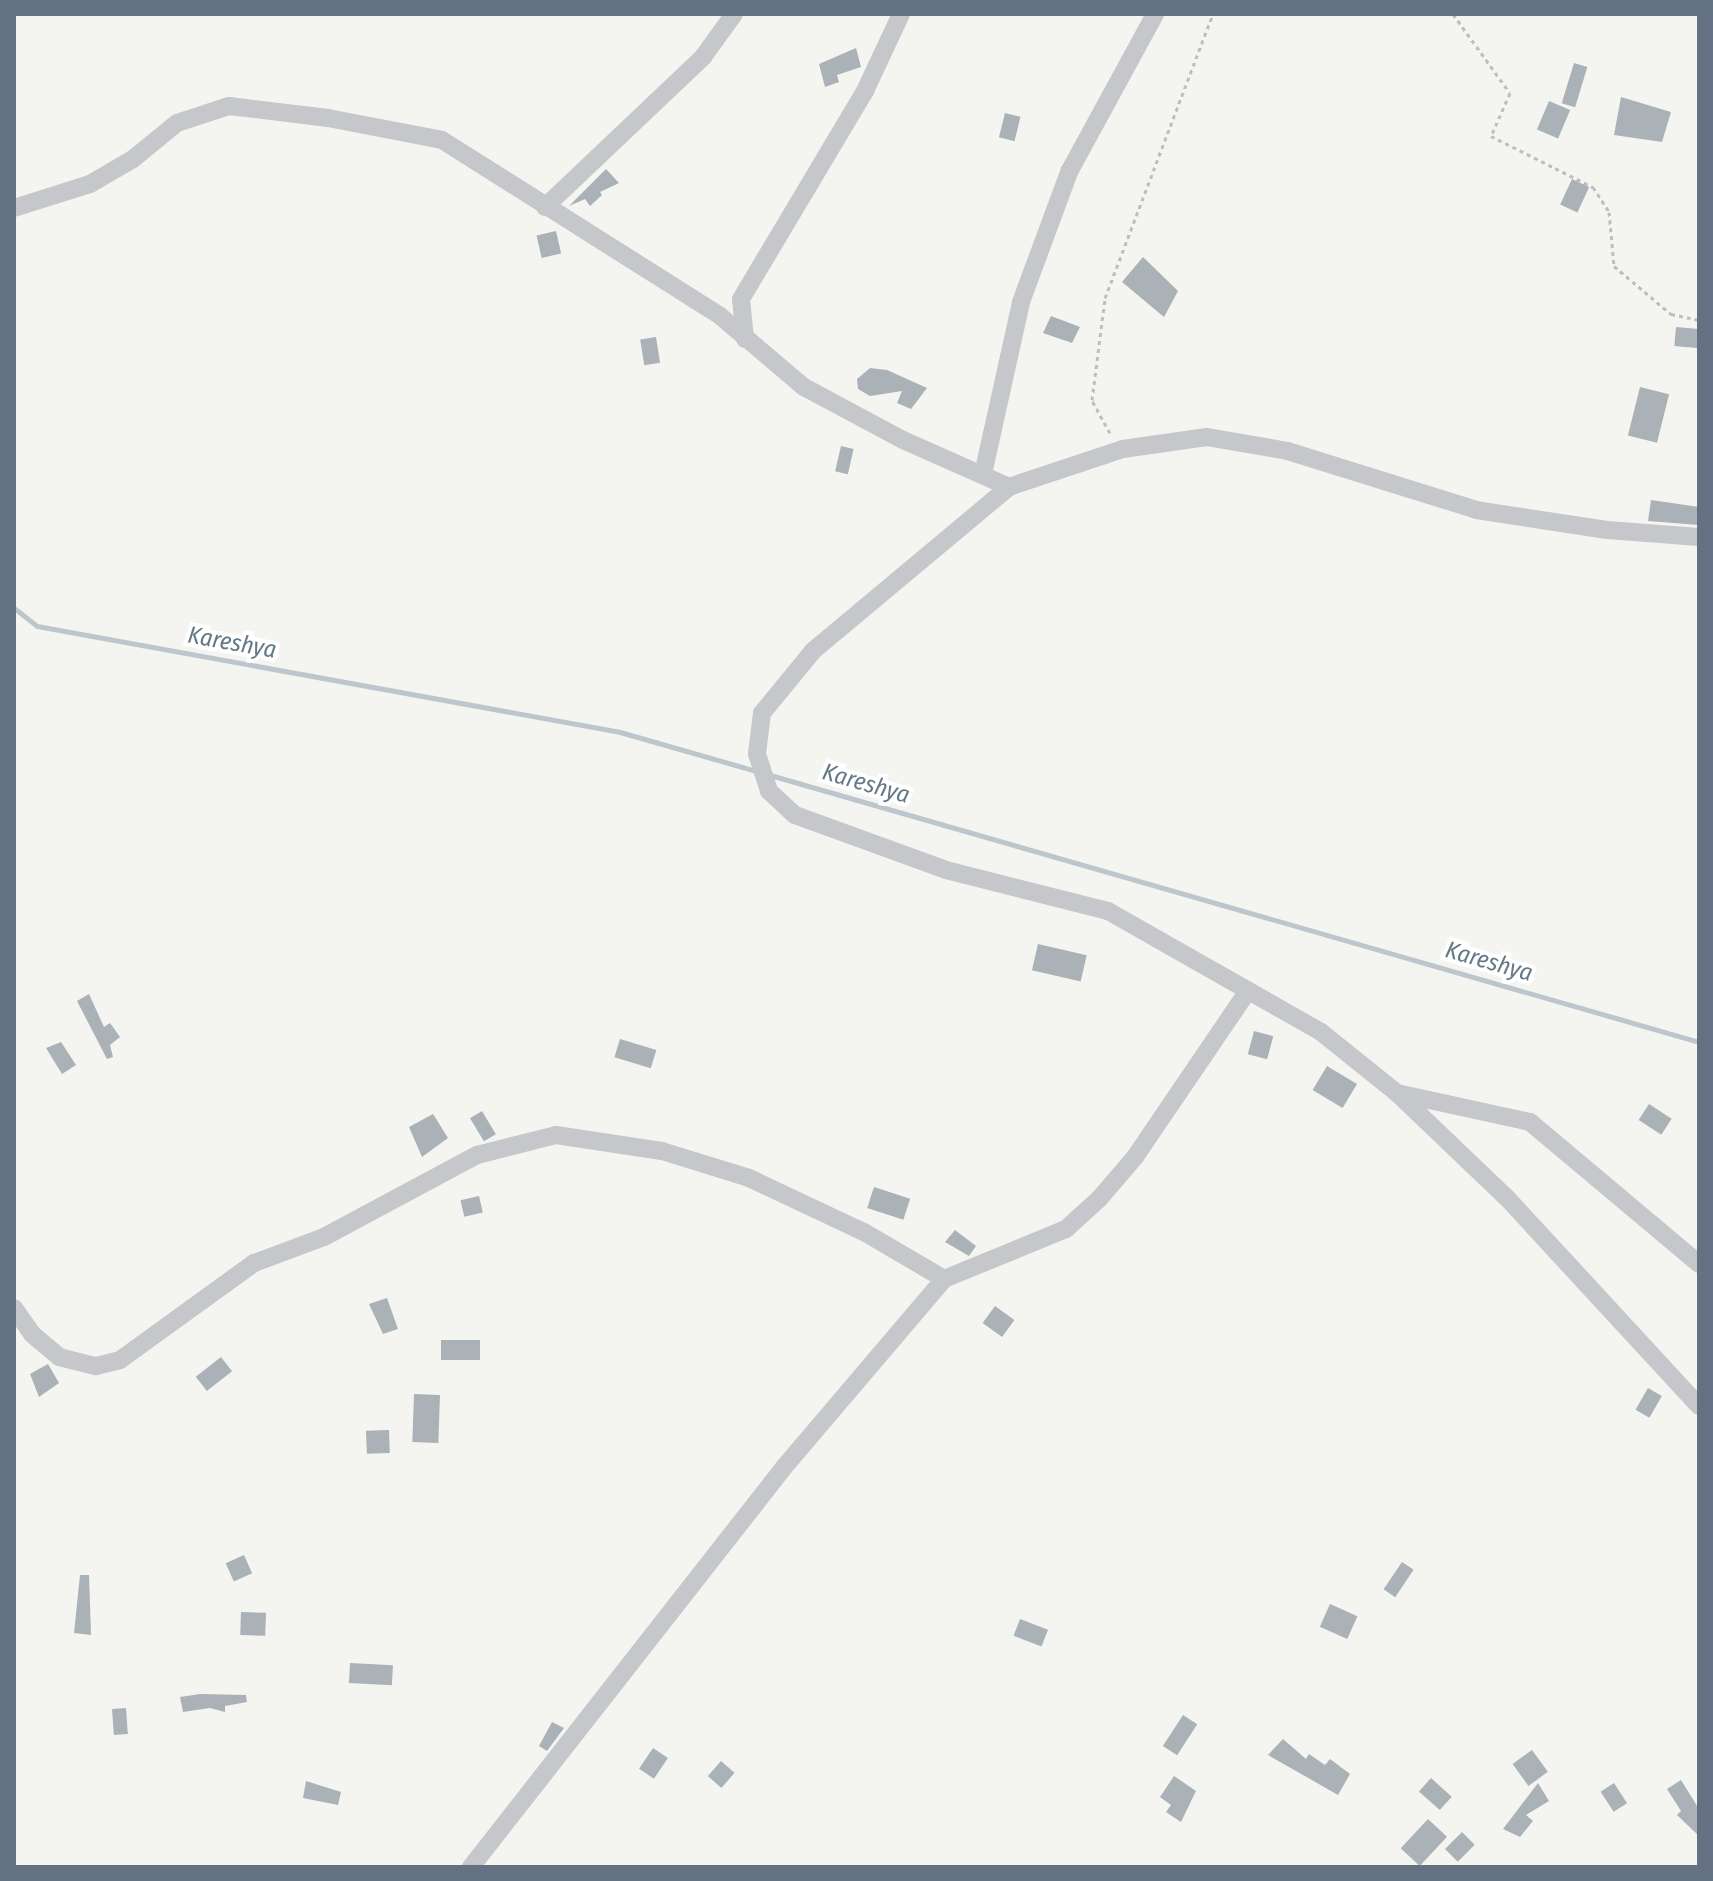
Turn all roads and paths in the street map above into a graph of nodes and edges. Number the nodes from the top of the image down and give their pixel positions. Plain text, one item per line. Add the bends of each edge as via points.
1 (734, 14) edge
2 (901, 14) edge
3 (1155, 14) edge
4 (1213, 14) edge
5 (1453, 14) edge
6 (545, 207) junction
7 (14, 208) edge
8 (1699, 320) edge
9 (745, 339) junction
10 (1123, 449) junction
11 (983, 474) junction
12 (1009, 487) junction
13 (1699, 537) edge
14 (1248, 991) junction
15 (1397, 1093) junction
16 (1699, 1264) edge
17 (944, 1279) junction
18 (14, 1308) edge
19 (1699, 1406) edge
20 (471, 1867) edge

1 - 6 street via 703,57
2 - 9 street via 865,91 741,299
3 - 11 street via 1063,186 1021,302
4 - 10 path via 1105,298 1092,400
5 - 8 path via 1510,93 1491,136 1593,187 1609,212 1614,266 1671,314
6 - 7 street via 479,159 442,140 229,106 177,123 133,159 90,184
6 - 9 street via 719,315
9 - 11 street via 804,387 903,440
10 - 12 street
10 - 13 street via 1207,437 1288,451 1477,510 1607,530
11 - 12 street
12 - 14 street via 785,680 762,713 757,754 769,791 795,815 826,830 1010,889 1108,911
14 - 15 street via 1321,1032
14 - 17 street via 1135,1157 1091,1207 1053,1235
15 - 16 street via 1530,1122
15 - 19 street via 1546,1239
17 - 18 street via 864,1232 749,1178 662,1151 556,1135 477,1155 324,1237 254,1263 120,1360 96,1366 59,1357 32,1334
17 - 20 street via 785,1466

